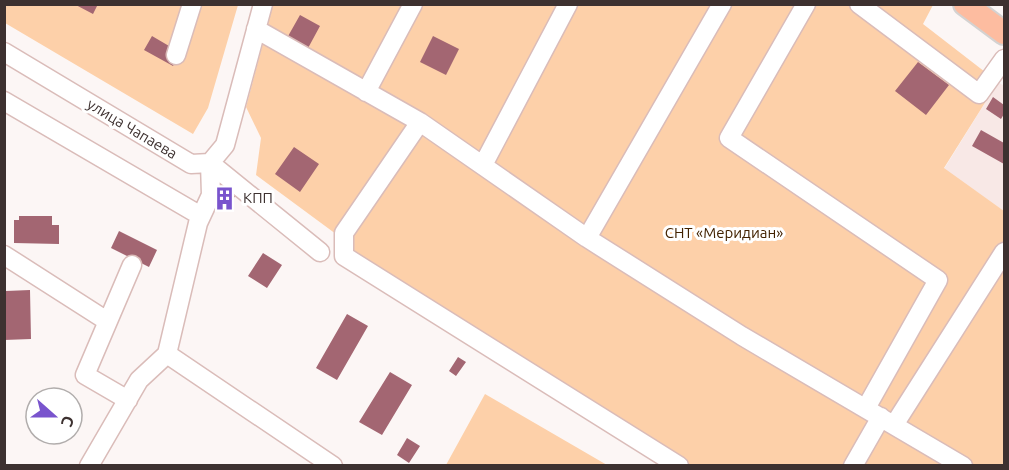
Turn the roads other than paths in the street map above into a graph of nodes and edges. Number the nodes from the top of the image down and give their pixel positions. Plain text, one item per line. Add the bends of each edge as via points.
1 (192, 4) edge
2 (263, 4) edge
3 (414, 4) edge
4 (568, 4) edge
5 (722, 4) edge
6 (806, 4) edge
7 (859, 4) edge
8 (965, 4) edge
9 (256, 29) junction
10 (1005, 33) edge
11 (4, 52) edge
12 (176, 55) dead end
13 (1005, 59) edge
14 (366, 92) junction
15 (4, 101) edge
16 (420, 122) junction
17 (210, 164) junction
18 (483, 165) junction
19 (201, 216) junction
20 (586, 238) junction
21 (320, 252) dead end
22 (1005, 252) edge
23 (4, 255) edge
24 (132, 265) dead end
25 (107, 321) junction
26 (167, 354) junction
27 (128, 400) junction
28 (880, 417) junction
29 (943, 461) edge
30 (89, 465) edge
31 (333, 465) edge
32 (679, 465) edge
33 (853, 465) edge
34 (963, 465) edge

1 - 12 street
2 - 9 street
3 - 14 street
4 - 18 street
5 - 20 street
6 - 28 street via 729,138 938,280
7 - 13 street via 979,94
8 - 10 main road
9 - 14 street
9 - 17 street via 225,145
11 - 17 street, улица Чапаева via 191,164
14 - 16 street
15 - 19 street
16 - 18 street
16 - 32 street via 344,233 344,256
17 - 19 street via 211,195
17 - 21 street
18 - 20 street
19 - 26 street
20 - 28 street
22 - 28 street
23 - 25 street
24 - 25 street
25 - 27 street via 86,375
26 - 27 street via 139,380
26 - 31 street
27 - 30 street
28 - 29 street
28 - 33 street
29 - 34 street

